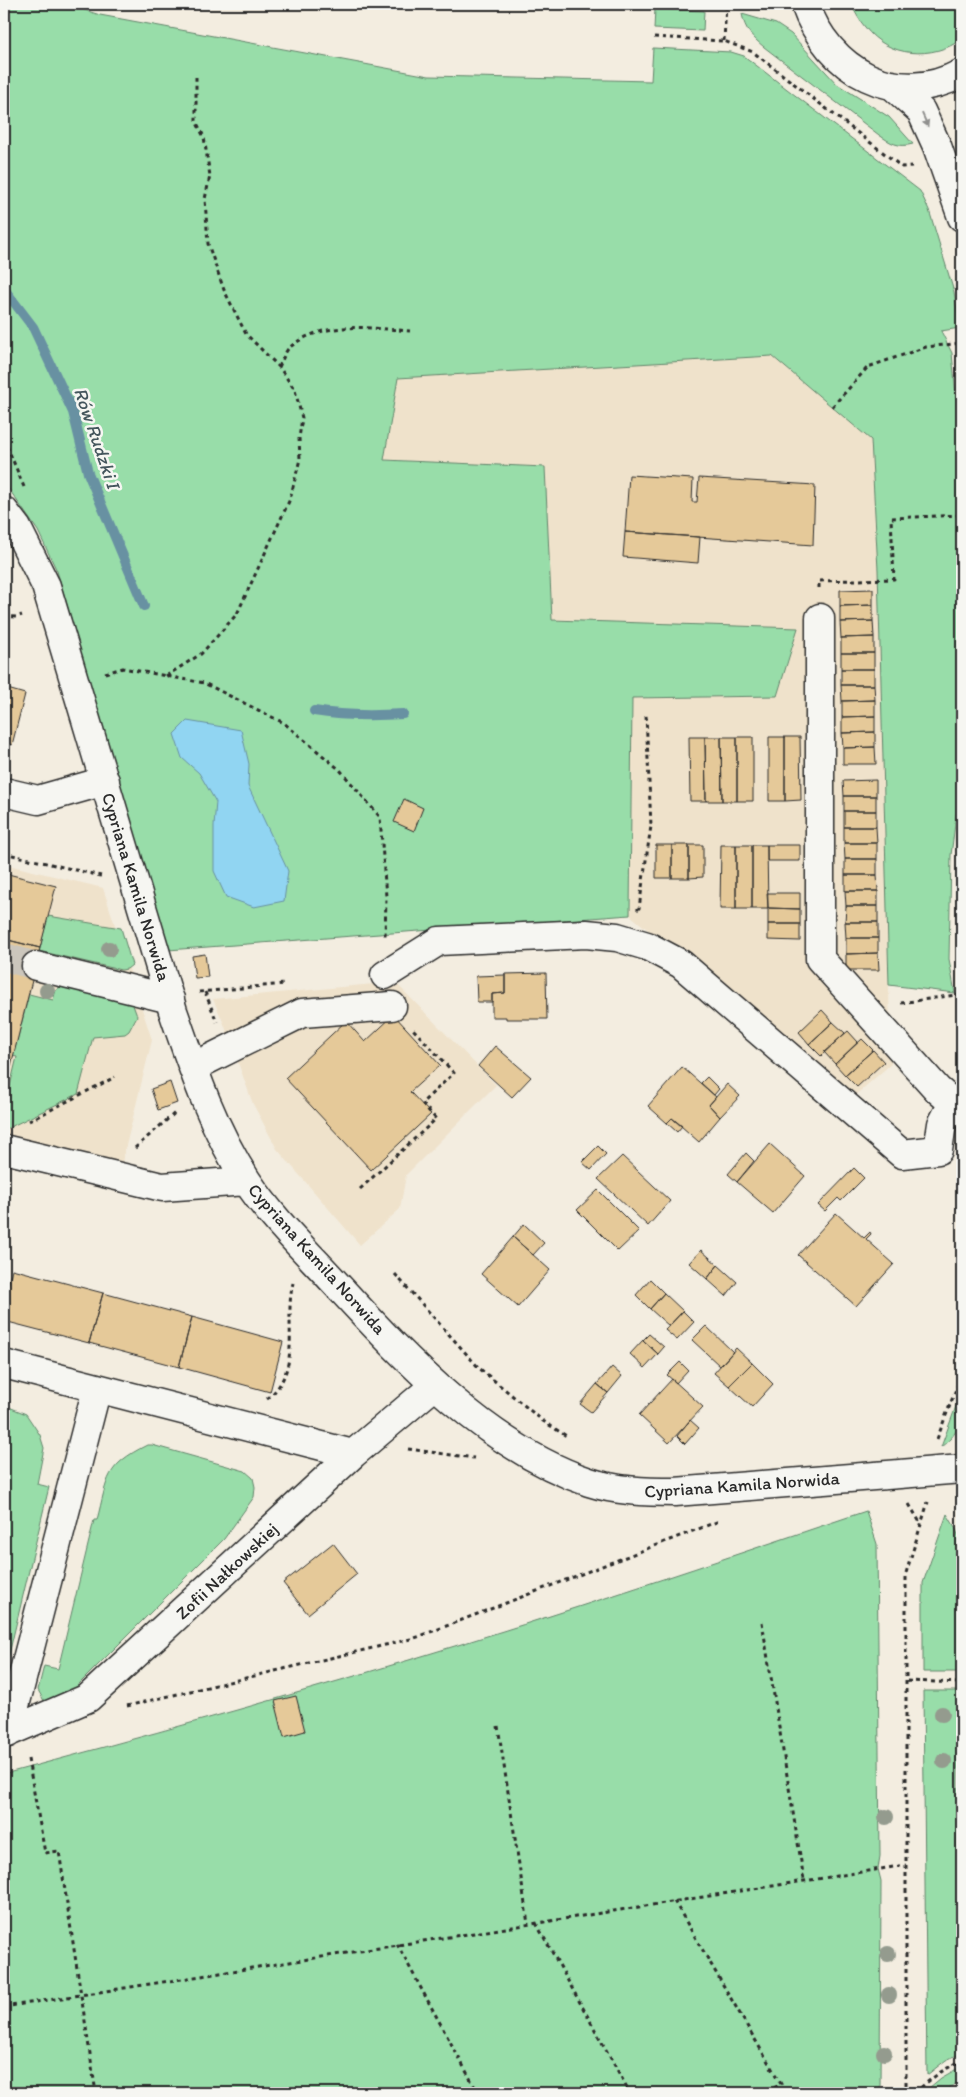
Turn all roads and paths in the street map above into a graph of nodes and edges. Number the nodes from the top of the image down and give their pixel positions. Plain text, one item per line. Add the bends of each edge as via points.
1 (726, 4) edge
2 (805, 4) edge
3 (654, 37) dead end
4 (724, 41) junction
5 (962, 73) edge
6 (196, 77) dead end
7 (892, 85) junction
8 (916, 166) dead end
9 (962, 217) edge
10 (410, 330) dead end
11 (962, 343) edge
12 (279, 367) junction
13 (832, 407) dead end
14 (4, 511) edge
15 (962, 515) edge
16 (4, 616) edge
17 (16, 617) dead end
18 (820, 618) joint
19 (166, 676) junction
20 (76, 683) junction
21 (646, 715) dead end
22 (105, 781) junction
23 (4, 792) edge
24 (4, 853) edge
25 (104, 876) dead end
26 (617, 937) junction
27 (36, 966) tunnel mouth
28 (385, 975) joint
29 (205, 992) dead end
30 (962, 994) edge
31 (170, 999) junction
32 (392, 1006) joint
33 (864, 1008) junction
34 (218, 1025) dead end
35 (193, 1067) junction
36 (114, 1077) dead end
37 (958, 1104) edge
38 (179, 1110) dead end
39 (28, 1122) dead end
40 (4, 1149) edge
41 (98, 1170) junction
42 (247, 1181) junction
43 (360, 1189) dead end
44 (395, 1274) dead end
45 (293, 1280) dead end
46 (4, 1364) edge
47 (961, 1376) dead end
48 (435, 1385) junction
49 (97, 1388) junction
50 (259, 1402) dead end
51 (379, 1433) junction
52 (572, 1440) dead end
53 (934, 1446) dead end
54 (353, 1454) junction
55 (483, 1459) dead end
56 (962, 1470) edge
57 (929, 1499) dead end
58 (727, 1518) dead end
59 (762, 1622) dead end
60 (907, 1681) junction
61 (962, 1683) edge
62 (118, 1708) dead end
63 (498, 1726) dead end
64 (6, 1733) edge
65 (906, 1865) junction
66 (804, 1880) junction
67 (674, 1901) junction
68 (536, 1923) junction
69 (528, 1924) junction
70 (397, 1944) junction
71 (80, 1994) junction
72 (4, 2007) edge
73 (962, 2061) edge
74 (962, 2085) edge
75 (96, 2093) edge
76 (478, 2093) edge
77 (630, 2093) edge
78 (765, 2093) edge
79 (906, 2093) edge
80 (915, 2093) edge
81 (950, 2093) edge

1 - 4 path
2 - 7 street via 819,36 844,63 866,77
3 - 4 path
4 - 8 path via 753,52 902,167
5 - 7 street via 934,84
6 - 12 path via 196,121 204,137 210,176 205,199 208,244 224,290 246,334
7 -> 9 street via 922,111
10 - 12 path via 323,330 289,347
11 - 13 path via 926,348 868,367
12 - 19 path via 295,390 302,418 300,459 290,499 238,614 201,654
14 - 20 street, Cypriana Kamila Norwida via 17,528 46,586
15 - 18 path via 891,518 894,579 819,581
16 - 17 path
18 - 33 street via 820,959
19 - 20 path via 123,668
19 - 28 path via 204,683 284,723 340,770 380,816 386,897
20 - 22 street, Cypriana Kamila Norwida
21 - 26 path via 651,826 639,908
22 - 23 street via 38,800
22 - 31 street, Cypriana Kamila Norwida
24 - 25 path
26 - 28 street via 586,934 439,941
26 - 37 street via 647,946 681,964 902,1154 938,1150 942,1124
27 - 31 street
29 - 34 path
30 - 33 path
31 - 35 street, Cypriana Kamila Norwida
32 - 35 street via 302,1014
32 - 43 path via 454,1073 422,1103 436,1119
33 - 37 street via 938,1090
35 - 42 street, Cypriana Kamila Norwida via 220,1133
36 - 39 path
38 - 41 path via 130,1153
40 - 41 street
41 - 42 street via 162,1187
42 - 48 street, Cypriana Kamila Norwida via 282,1226 349,1299
44 - 52 path via 478,1368 543,1421
45 - 50 path via 287,1368 278,1389
46 - 49 street
47 - 53 path
48 - 51 street, Zofii Nałkowskiej
48 - 56 street, Cypriana Kamila Norwida via 497,1435 543,1463 589,1482 632,1492 675,1492
49 - 54 street
49 - 64 street
51 - 54 street, Zofii Nałkowskiej
51 - 55 path via 403,1448
54 - 64 street, Zofii Nałkowskiej via 88,1698
57 - 60 path via 906,1573
58 - 62 path via 415,1638
59 - 66 path
60 - 61 path
60 - 65 path
63 - 69 path
64 - 71 path via 22,1730 45,1852 59,1851
65 - 66 path
65 - 79 path
66 - 67 path
67 - 68 path
67 - 78 path via 781,2084
68 - 69 path
68 - 77 path
69 - 70 path
70 - 71 path
70 - 76 path
71 - 72 path
71 - 75 path
73 - 80 path via 950,2066
74 - 81 path

